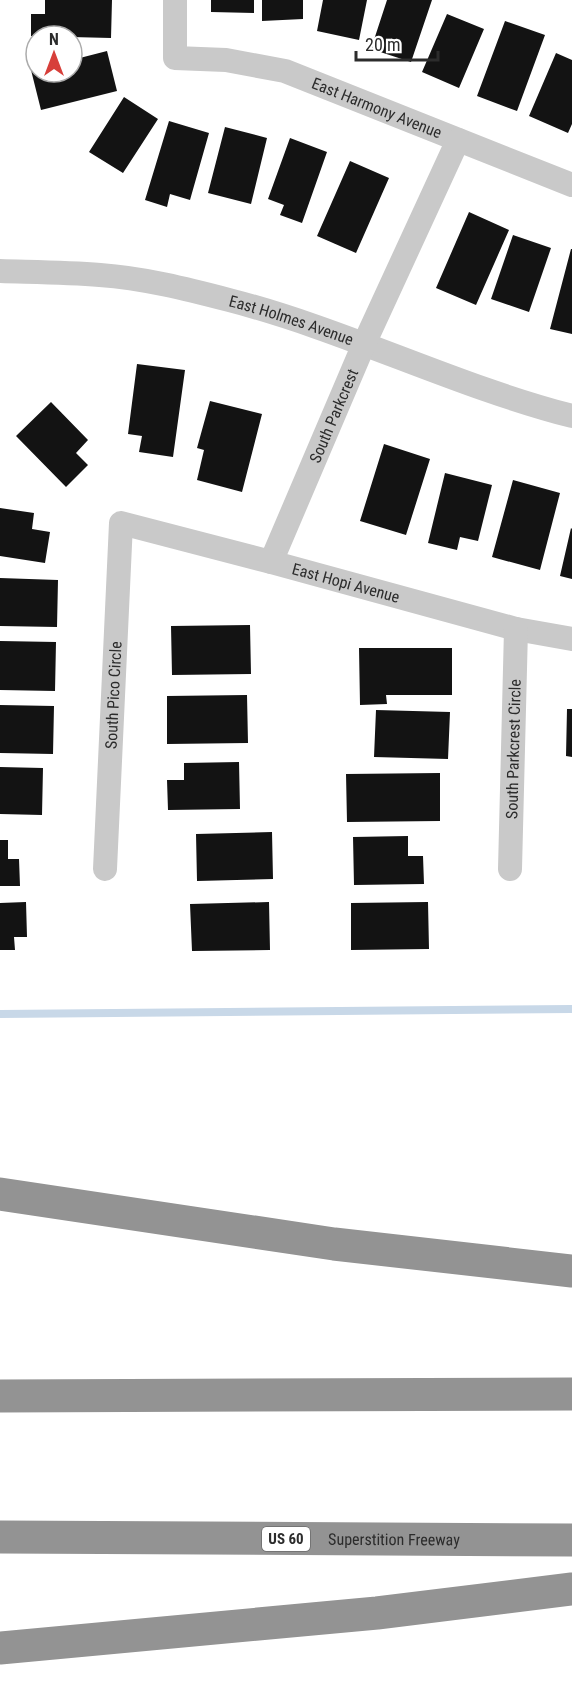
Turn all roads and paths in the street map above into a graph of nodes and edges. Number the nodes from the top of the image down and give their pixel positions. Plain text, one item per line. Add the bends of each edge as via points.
1 (175, 0) edge
2 (458, 140) junction
3 (572, 185) edge
4 (0, 271) edge
5 (364, 344) junction
6 (572, 416) edge
7 (121, 523) joint
8 (271, 562) junction
9 (516, 629) junction
10 (572, 639) edge
11 (105, 869) dead end
12 (510, 869) dead end
13 (0, 1194) edge
14 (572, 1271) edge
15 (572, 1394) edge
16 (0, 1396) edge
17 (0, 1537) edge
18 (572, 1540) edge
19 (572, 1589) edge
20 (0, 1648) edge

1 - 2 street, East Harmony Avenue via 175,58 226,60 285,71
2 - 3 street, East Harmony Avenue
2 - 5 street, South Parkcrest
4 - 5 street, East Holmes Avenue via 102,275 161,285 231,300
5 - 6 street, East Holmes Avenue via 504,397
5 - 8 street, South Parkcrest
7 - 8 street, East Hopi Avenue
7 - 11 street, South Pico Circle
8 - 9 street, East Hopi Avenue
9 - 10 street, East Hopi Avenue
9 - 12 street, South Parkcrest Circle
13 - 14 highway via 334,1244
15 - 16 highway
17 - 18 highway, Superstition Freeway / US 60
19 - 20 highway via 377,1613

